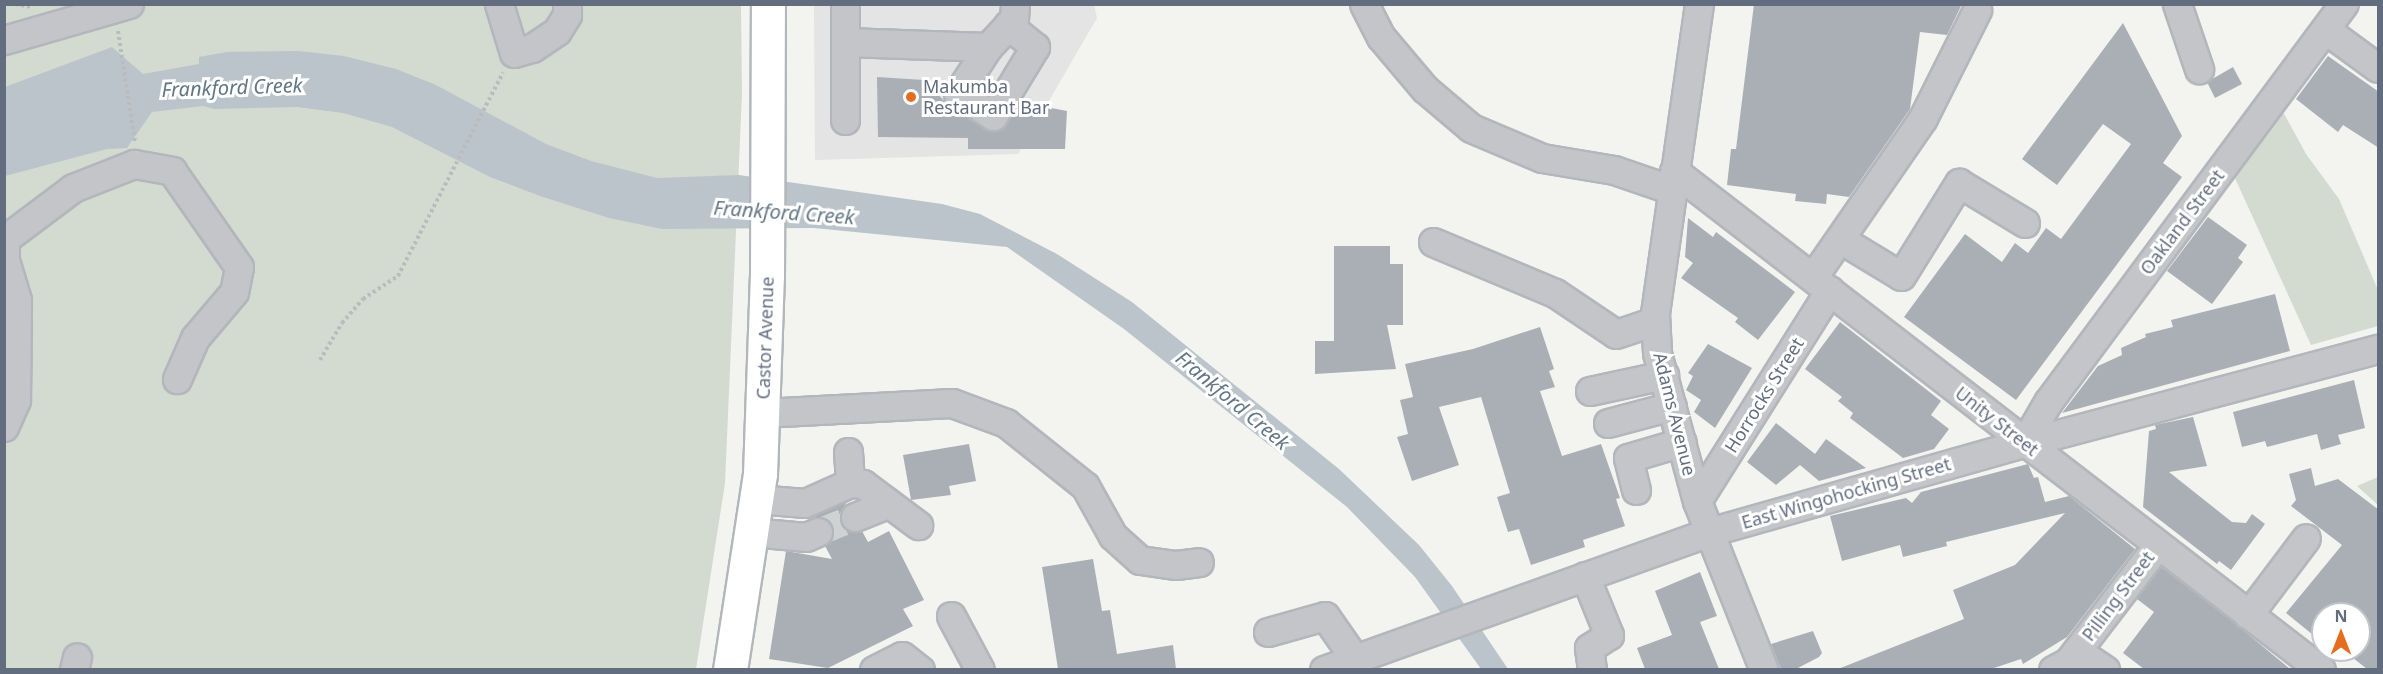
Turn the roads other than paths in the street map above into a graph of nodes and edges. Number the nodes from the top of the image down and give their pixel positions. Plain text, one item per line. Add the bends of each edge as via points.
1 (129, 4) edge
2 (499, 4) edge
3 (567, 4) edge
4 (768, 4) edge
5 (845, 4) edge
6 (1364, 4) edge
7 (1699, 4) edge
8 (2177, 4) edge
9 (2344, 4) edge
10 (1977, 10) dead end
11 (1012, 15) edge
12 (2326, 30) junction
13 (4, 40) edge
14 (845, 42) junction
15 (988, 47) junction
16 (2379, 68) edge
17 (2199, 69) dead end
18 (845, 120) dead end
19 (1673, 181) junction
20 (2025, 223) dead end
21 (1840, 239) junction
22 (1433, 242) dead end
23 (1821, 284) junction
24 (1655, 321) junction
25 (2379, 349) edge
26 (1664, 375) junction
27 (177, 379) dead end
28 (1590, 391) dead end
29 (1671, 406) junction
30 (762, 413) junction
31 (1608, 423) dead end
32 (4, 427) edge
33 (1682, 442) junction
34 (2024, 443) junction
35 (848, 452) dead end
36 (850, 483) junction
37 (1636, 490) dead end
38 (756, 500) junction
39 (1697, 501) junction
40 (886, 504) junction
41 (855, 517) tunnel mouth
42 (918, 525) dead end
43 (751, 532) junction
44 (818, 532) tunnel mouth
45 (1709, 532) junction
46 (2306, 538) dead end
47 (2157, 546) junction
48 (1199, 562) dead end
49 (1585, 576) junction
50 (2248, 615) junction
51 (951, 616) dead end
52 (1268, 632) dead end
53 (2077, 651) junction
54 (1355, 659) junction
55 (730, 669) edge
56 (874, 669) edge
57 (920, 669) edge
58 (980, 669) edge
59 (1324, 669) edge
60 (1592, 669) edge
61 (1764, 669) edge
62 (2053, 669) edge
63 (2105, 669) edge
64 (2320, 669) edge

1 - 13 street
2 - 3 street via 511,59 557,31 567,15
4 - 30 main road, Castor Avenue via 767,278
5 - 14 street
6 - 19 street, Unity Street via 1382,37 1425,89 1471,128 1542,158
7 - 19 street, Adams Avenue
8 - 17 street
9 - 12 street, Oakland Street
10 - 21 street, Horrocks Street via 1923,118
11 - 15 street
11 - 15 street via 1035,47 993,116 958,93
12 - 16 street
12 - 34 street, Oakland Street via 2048,402
14 - 15 street
14 - 18 street
19 - 23 street, Unity Street
19 - 24 street, Adams Avenue
20 - 21 street via 1959,183 1902,276
21 - 23 street, Horrocks Street
22 - 24 street via 1555,293 1616,334
23 - 34 street, Unity Street
23 - 39 street, Horrocks Street
24 - 26 street, Adams Avenue
25 - 34 street, East Wingohocking Street
26 - 28 street
26 - 29 street, Adams Avenue
27 - 32 street via 195,338 234,292 239,267 172,171 134,164 73,188 5,239 4,260 17,311 16,400
29 - 31 street
29 - 33 street, Adams Avenue
30 - 38 main road, Castor Avenue
30 - 48 street via 952,403 1006,423 1085,486 1113,536 1140,560 1176,565
33 - 37 street via 1628,458
33 - 39 street, Adams Avenue
34 - 45 street, East Wingohocking Street
34 - 47 street, Unity Street
35 - 36 street
36 - 38 street via 805,503
36 - 40 street via 863,484
38 - 43 main road, Castor Avenue
39 - 45 street, Adams Avenue
40 - 41 street
40 - 42 street
43 - 44 street via 806,537
43 - 55 main road, Castor Avenue
45 - 49 street, East Wingohocking Street
45 - 61 street, Adams Avenue
46 - 50 street
47 - 50 street, Unity Street
47 - 53 street, Pilling Street
49 - 54 street, East Wingohocking Street
49 - 60 street via 1608,635 1589,648
50 - 64 street, Unity Street
51 - 58 street
52 - 54 street via 1325,616
53 - 62 street, Pilling Street via 2066,664
53 - 63 street
54 - 59 street, East Wingohocking Street
56 - 57 street via 902,656

